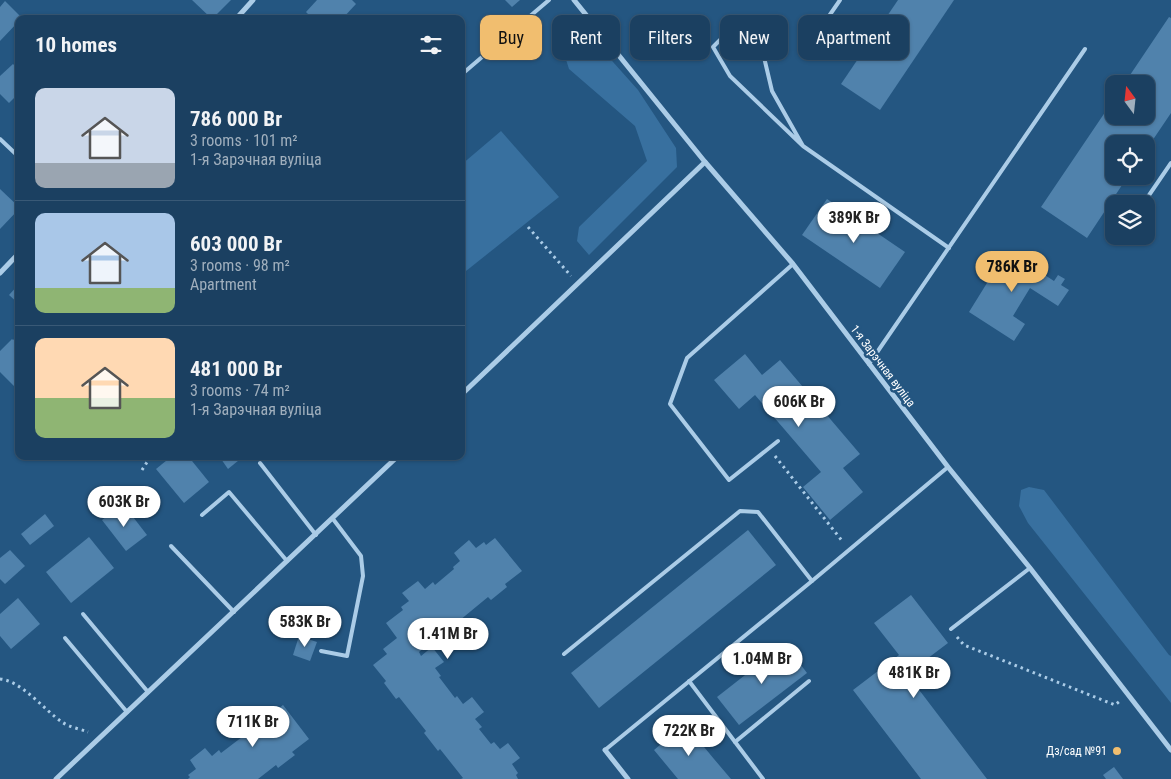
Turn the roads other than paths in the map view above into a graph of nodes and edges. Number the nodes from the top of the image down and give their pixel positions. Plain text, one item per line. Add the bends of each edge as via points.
1 (253, 0) edge
2 (549, 0) edge
3 (574, 0) edge
4 (840, 0) edge
5 (240, 15) edge
6 (830, 15) edge
7 (1086, 49) dead end
8 (465, 72) edge
9 (0, 139) edge
10 (803, 146) junction
11 (15, 153) edge
12 (705, 162) junction
13 (1171, 163) edge
14 (1149, 195) edge
15 (949, 248) junction
16 (15, 257) edge
17 (793, 264) junction
18 (0, 273) edge
19 (869, 364) junction
20 (465, 391) edge
21 (778, 441) dead end
22 (394, 460) edge
23 (260, 463) dead end
24 (948, 467) junction
25 (202, 514) dead end
26 (333, 519) junction
27 (316, 535) junction
28 (171, 546) dead end
29 (287, 562) junction
30 (1030, 568) junction
31 (812, 581) junction
32 (234, 612) junction
33 (83, 614) dead end
34 (951, 629) road end
35 (65, 638) dead end
36 (321, 651) dead end
37 (564, 654) dead end
38 (689, 681) junction
39 (809, 681) dead end
40 (148, 692) junction
41 (127, 712) junction
42 (735, 742) junction
43 (605, 750) joint
44 (1171, 750) edge
45 (56, 779) edge
46 (628, 779) edge
47 (763, 779) edge

1 - 5 street
2 - 8 lane
3 - 12 street, 1-я Зарэчная вуліца
4 - 6 lane
7 - 15 lane
9 - 11 lane
10 - 10 lane via 772,91 763,53 731,29 712,47 730,76
10 - 15 lane
12 - 17 street, 1-я Зарэчная вуліца
12 - 20 street
13 - 14 lane
15 - 19 lane
16 - 18 street
17 - 19 street, 1-я Зарэчная вуліца
17 - 21 lane via 687,358 670,404 729,480
19 - 24 street, 1-я Зарэчная вуліца
22 - 26 street
23 - 27 lane
24 - 30 street, 1-я Зарэчная вуліца
24 - 31 lane
25 - 29 lane via 229,492
26 - 27 street
26 - 36 lane via 361,556 363,576 347,656
27 - 29 street
28 - 32 lane
29 - 32 street
30 - 34 lane
30 - 44 street, 1-я Зарэчная вуліца
31 - 37 lane via 758,512 740,511
31 - 38 lane
32 - 40 street
33 - 40 lane
35 - 41 lane
38 - 42 lane
38 - 43 lane
39 - 42 lane
40 - 41 street
41 - 45 street
42 - 47 lane
43 - 46 street

